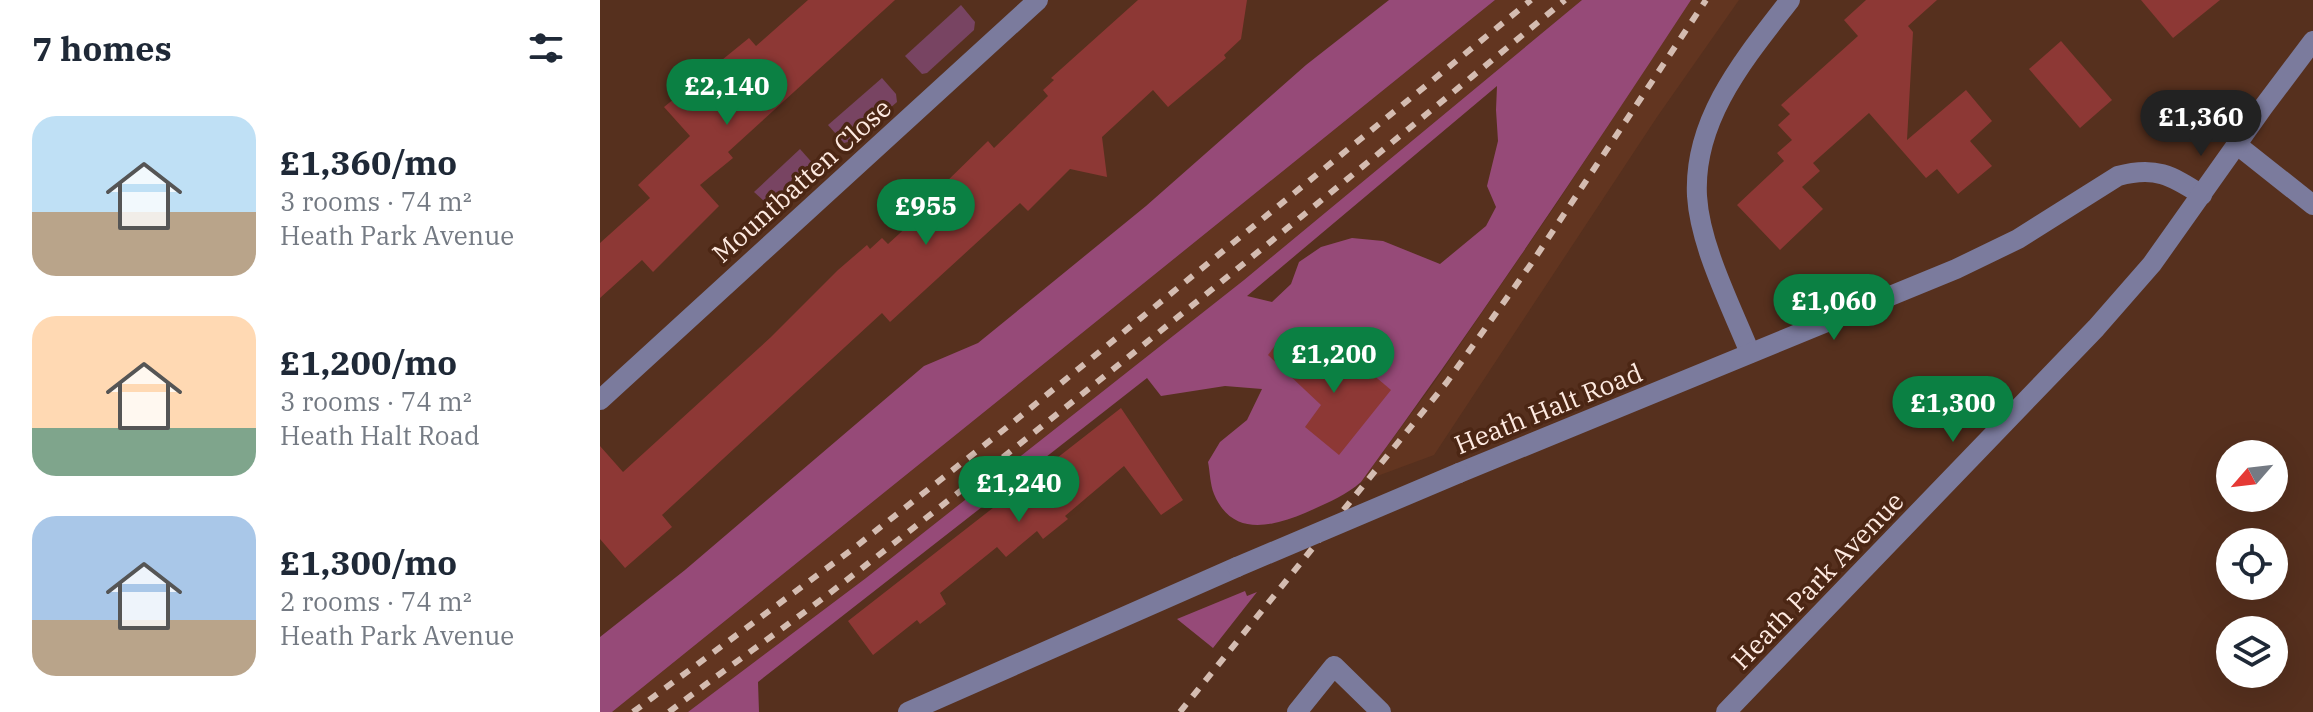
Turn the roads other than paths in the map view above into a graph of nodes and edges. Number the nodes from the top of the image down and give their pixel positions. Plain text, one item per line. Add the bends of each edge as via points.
1 (1038, 0) edge
2 (1790, 0) edge
3 (2313, 41) edge
4 (2236, 144) junction
5 (2202, 195) junction
6 (2313, 205) edge
7 (1750, 353) junction
8 (600, 400) edge
9 (908, 712) edge
10 (1297, 712) edge
11 (1381, 712) edge
12 (1726, 712) edge

1 - 8 street, Mountbatten Close
2 - 7 street via 1720,98 1698,163 1703,227
3 - 4 street, Heath Park Avenue
4 - 5 street, Heath Park Avenue
4 - 6 street
5 - 7 street, Heath Halt Road via 2162,172 2118,176 2018,239 1956,269
5 - 12 street, Heath Park Avenue via 2096,328
7 - 9 street, Heath Halt Road, bridge via 1237,567
10 - 11 street via 1334,666

